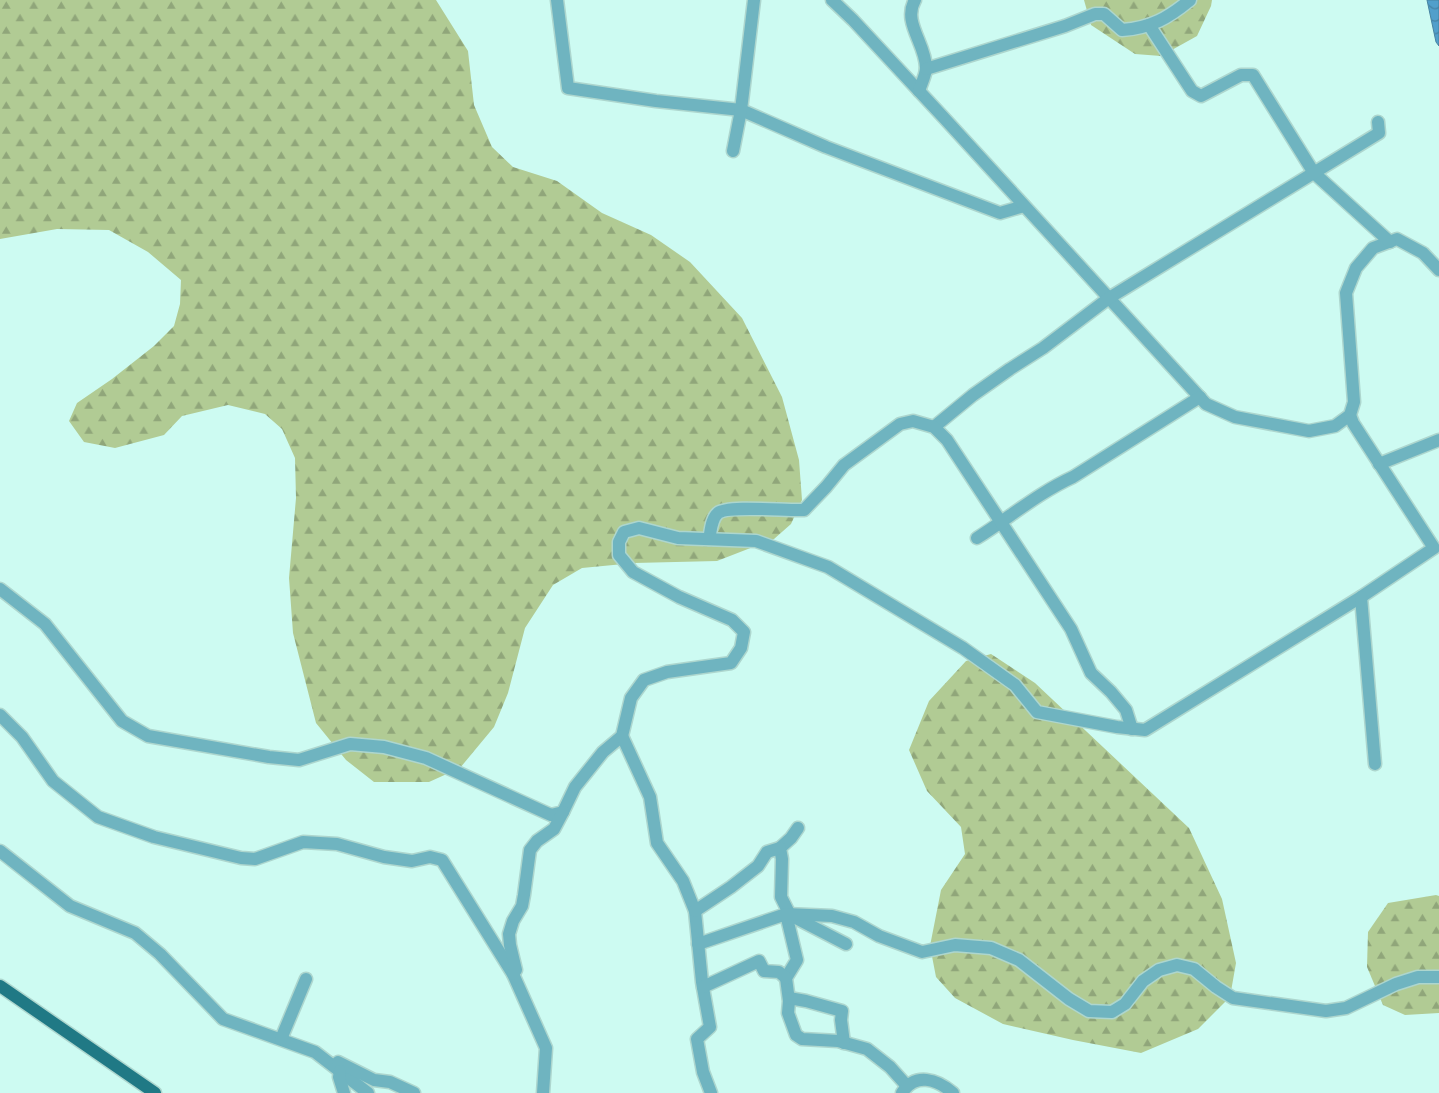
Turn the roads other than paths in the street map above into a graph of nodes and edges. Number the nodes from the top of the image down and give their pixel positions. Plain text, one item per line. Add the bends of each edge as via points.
1 (557, 0) edge
2 (754, 0) edge
3 (832, 0) edge
4 (915, 0) edge
5 (1190, 0) edge
6 (1149, 25) junction
7 (926, 69) junction
8 (918, 90) junction
9 (741, 110) junction
10 (1378, 122) dead end
11 (733, 151) dead end
12 (1314, 173) junction
13 (1024, 206) junction
14 (1390, 242) junction
15 (1439, 270) edge
16 (1109, 298) junction
17 (1200, 397) junction
18 (1350, 415) junction
19 (934, 427) junction
20 (1439, 440) edge
21 (1379, 464) junction
22 (1001, 523) junction
23 (977, 538) dead end
24 (710, 539) junction
25 (1436, 552) edge
26 (0, 589) edge
27 (1361, 597) junction
28 (0, 715) edge
29 (1132, 729) junction
30 (622, 736) junction
31 (1375, 764) dead end
32 (563, 812) junction
33 (798, 828) dead end
34 (780, 848) junction
35 (0, 851) edge
36 (695, 910) junction
37 (788, 914) junction
38 (698, 944) junction
39 (846, 944) dead end
40 (513, 974) junction
41 (1439, 977) edge
42 (786, 978) junction
43 (306, 979) dead end
44 (0, 986) edge
45 (703, 987) junction
46 (789, 998) junction
47 (281, 1040) junction
48 (844, 1043) junction
49 (315, 1052) junction
50 (340, 1071) junction
51 (904, 1089) edge
52 (155, 1093) edge
53 (344, 1093) edge
54 (368, 1093) edge
55 (414, 1093) edge
56 (543, 1093) edge
57 (711, 1093) edge
58 (953, 1093) edge

1 - 9 street via 568,88
2 - 9 street
3 - 8 street
4 - 7 street via 910,9 911,19
5 - 6 street via 1162,21
6 - 7 street via 1122,30 1104,14 1095,14
6 - 12 street via 1192,91 1201,96 1241,74 1253,75
7 - 8 street
8 - 13 street
9 - 11 street
9 - 13 street via 826,147 1000,213
10 - 12 street via 1379,133
12 - 14 street
12 - 16 street
13 - 16 street
14 - 15 street via 1397,239 1423,253
14 - 18 street via 1373,248 1356,268 1346,293 1354,402
16 - 17 street
16 - 19 street via 973,395
17 - 18 street via 1206,404 1234,417 1309,431 1335,426
17 - 22 street via 1054,486
18 - 21 street
19 - 22 street via 947,440
19 - 24 street via 913,421 900,424 844,465 804,510 730,508 718,513 711,525
20 - 21 street
21 - 25 street
22 - 23 street
22 - 29 street via 1070,630 1090,673 1126,710
24 - 29 street via 756,540 828,567 963,648 1015,685 1037,712
24 - 30 street via 678,538 639,528 624,532 619,542 619,555 633,572 678,597 732,620 744,632 741,648 731,663 667,672 644,680 631,698
25 - 27 street
26 - 32 street via 45,624 122,721 148,736 299,760 350,744 384,747 426,758 551,815
27 - 29 street via 1145,730
27 - 31 street
28 - 40 street via 22,737 53,781 66,792 98,817 154,837 240,858 255,859 303,842 337,844 384,858 442,860
30 - 32 street via 602,752 575,787
30 - 36 street via 650,797 657,843 683,881
32 - 40 street via 554,829 530,850 522,906 509,934 516,970
33 - 34 street
34 - 36 street via 767,852 758,866 732,887
34 - 37 street via 781,897
35 - 47 street via 70,906 135,932 223,1019
36 - 38 street
37 - 38 street
37 - 39 street
37 - 41 street via 832,916 854,922 879,936 922,952 956,945 991,948 1018,960 1089,1011 1112,1012 1125,1004 1143,981 1159,970 1177,965 1194,969 1233,998 1326,1011 1346,1008 1418,977
37 - 42 street via 797,960
38 - 45 street
40 - 56 street via 546,1048
42 - 45 street via 779,972 764,971 760,961
42 - 46 street
43 - 47 street
44 - 52 main road
45 - 57 street via 710,1027 697,1039
46 - 48 street via 842,1011
46 - 48 street via 788,1013 796,1035 802,1040
47 - 49 street
48 - 51 street via 867,1049 890,1067
49 - 50 street
49 - 55 street via 374,1080 390,1082
50 - 53 street
50 - 54 street
51 - 58 street via 918,1080 930,1080

